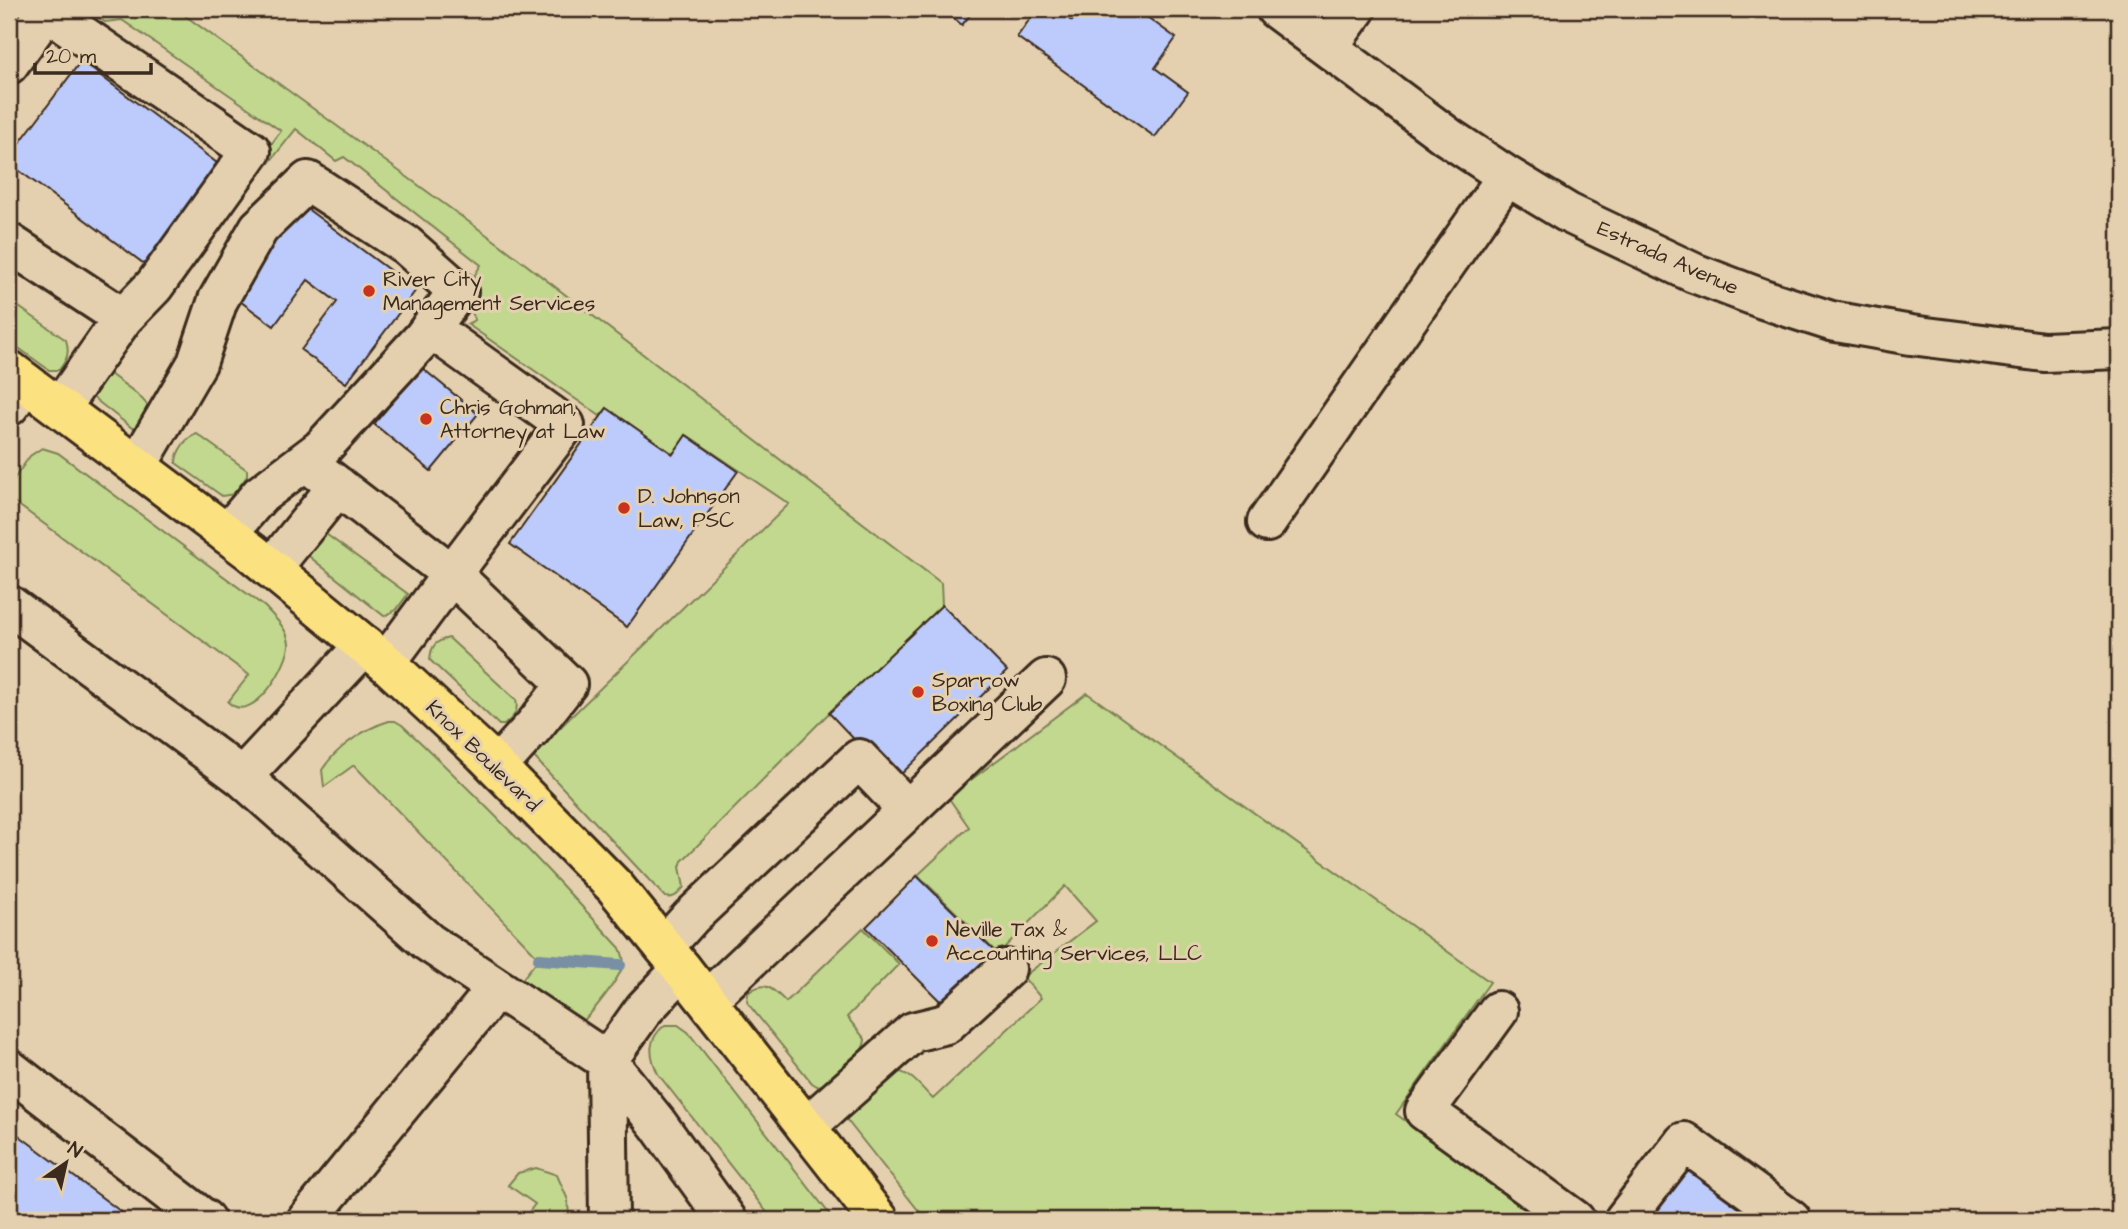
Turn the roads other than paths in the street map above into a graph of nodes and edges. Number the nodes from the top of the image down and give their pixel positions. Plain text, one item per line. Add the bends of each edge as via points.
1 (1276, 9) edge
2 (1356, 9) edge
3 (46, 10) edge
4 (1328, 47) junction
5 (9, 64) edge
6 (1507, 176) junction
7 (9, 243) edge
8 (123, 318) junction
9 (430, 328) junction
10 (2119, 349) edge
11 (15, 387) edge
12 (60, 408) junction
13 (305, 461) junction
14 (137, 466) junction
15 (338, 486) junction
16 (1267, 522) dead end
17 (227, 534) junction
18 (271, 569) junction
19 (452, 574) junction
20 (9, 605) edge
21 (375, 654) junction
22 (1046, 679) dead end
23 (497, 767) junction
24 (242, 777) junction
25 (908, 810) junction
26 (673, 958) junction
27 (1006, 969) dead end
28 (497, 988) junction
29 (707, 1000) junction
30 (1498, 1011) dead end
31 (607, 1061) junction
32 (9, 1069) edge
33 (806, 1127) junction
34 (205, 1220) edge
35 (307, 1220) edge
36 (610, 1220) edge
37 (727, 1220) edge
38 (879, 1220) edge
39 (1575, 1220) edge
40 (1623, 1220) edge
41 (1791, 1220) edge

1 - 4 street, Estrada Avenue
2 - 4 street
3 - 5 street
3 - 8 street via 251,151 153,286
4 - 6 street, Estrada Avenue
6 - 10 street, Estrada Avenue via 1568,213 1694,273 1831,321 2043,352
6 - 16 street
7 - 8 street
8 - 12 street
9 - 13 street
9 - 14 street via 458,291 406,245 308,181 259,228 218,300 197,363
9 - 19 street via 565,425
11 - 12 main road, Knox Boulevard
12 - 14 main road, Knox Boulevard
13 - 15 street
13 - 17 street via 260,495
14 - 17 main road, Knox Boulevard
15 - 18 street
15 - 19 street
17 - 18 main road, Knox Boulevard
18 - 21 main road, Knox Boulevard
19 - 21 street
19 - 23 street via 567,684
20 - 24 street
21 - 23 main road, Knox Boulevard
21 - 24 street
22 - 25 street
23 - 26 main road, Knox Boulevard via 615,887
24 - 28 street via 428,942
25 - 26 street via 859,759 691,917
25 - 29 street
26 - 29 main road, Knox Boulevard
26 - 31 street
27 - 33 street via 946,1024 913,1032
28 - 31 street
28 - 35 street
29 - 33 main road, Knox Boulevard
30 - 39 street via 1425,1111
31 - 36 street
31 - 37 street
32 - 34 street
33 - 38 main road, Knox Boulevard
40 - 41 street via 1684,1142

